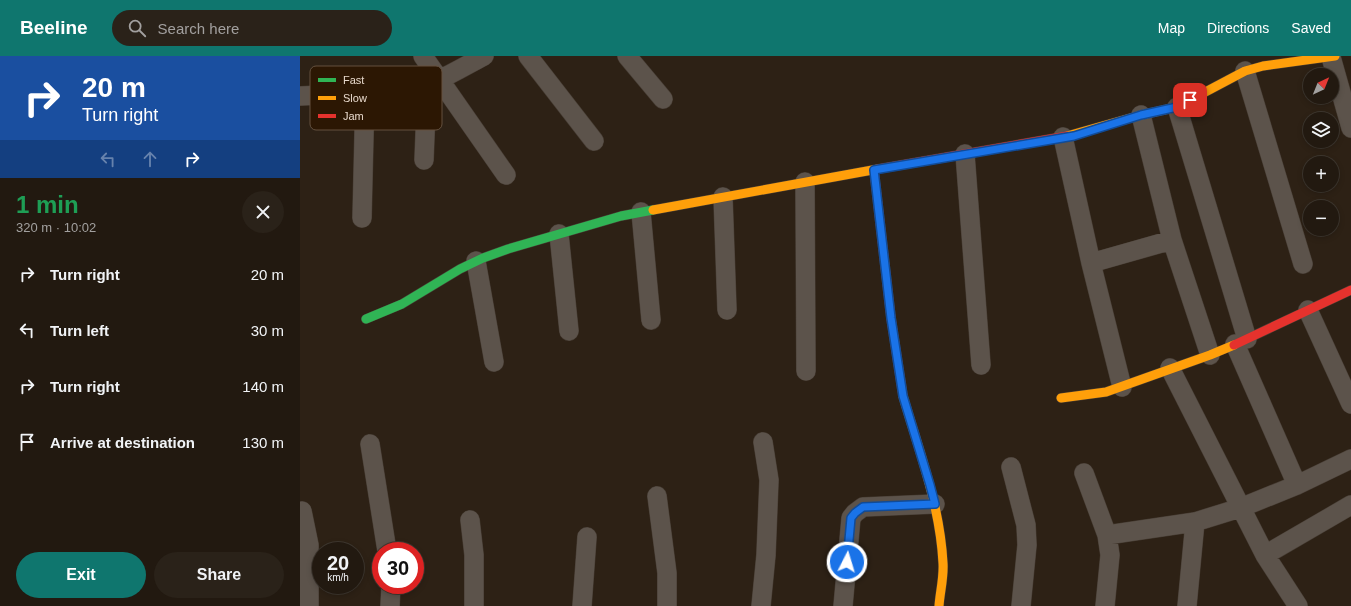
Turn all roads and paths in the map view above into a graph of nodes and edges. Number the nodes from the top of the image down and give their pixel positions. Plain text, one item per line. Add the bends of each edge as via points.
1 (424, 56) edge
2 (484, 56) edge
3 (528, 56) edge
4 (627, 56) edge
5 (1333, 57) edge
6 (427, 66) edge
7 (1245, 71) junction
8 (442, 77) edge
9 (442, 93) edge
10 (300, 96) edge
11 (310, 96) edge
12 (663, 99) dead end
13 (1177, 107) junction
14 (1141, 115) junction
15 (1351, 128) edge
16 (364, 130) edge
17 (427, 130) edge
18 (1063, 137) junction
19 (594, 141) dead end
20 (965, 154) junction
21 (424, 160) dead end
22 (874, 170) junction
23 (506, 175) dead end
24 (805, 182) junction
25 (723, 197) junction
26 (641, 212) junction
27 (362, 218) dead end
28 (559, 234) junction
29 (1172, 240) junction
30 (476, 261) junction
31 (1091, 263) junction
32 (1303, 264) dead end
33 (1351, 290) edge
34 (727, 310) dead end
35 (1308, 310) junction
36 (366, 319) dead end
37 (651, 320) dead end
38 (569, 331) dead end
39 (1241, 341) junction
40 (1210, 355) junction
41 (494, 362) dead end
42 (981, 365) dead end
43 (1170, 368) junction
44 (806, 371) dead end
45 (1122, 387) junction
46 (1061, 398) dead end
47 (1351, 404) edge
48 (763, 442) dead end
49 (370, 444) dead end
50 (1351, 459) edge
51 (1011, 467) dead end
52 (1084, 473) dead end
53 (1297, 485) junction
54 (656, 496) dead end
55 (935, 504) junction
56 (1351, 505) edge
57 (1240, 508) junction
58 (302, 511) dead end
59 (470, 520) dead end
60 (1194, 522) junction
61 (1107, 535) junction
62 (587, 537) dead end
63 (386, 542) edge
64 (1265, 555) junction
65 (390, 594) edge
66 (309, 606) edge
67 (390, 606) edge
68 (474, 606) edge
69 (582, 606) edge
70 (667, 606) edge
71 (761, 606) edge
72 (842, 606) edge
73 (939, 606) edge
74 (1021, 606) edge
75 (1105, 606) edge
76 (1187, 606) edge
77 (1298, 606) edge

1 - 6 street
2 - 8 street
3 - 19 street
4 - 12 street
5 - 7 street via 1263,66
5 - 15 street
7 - 13 street
7 - 32 street
9 - 23 street
10 - 11 street
13 - 14 street
13 - 39 street
14 - 18 street via 1074,136
14 - 29 street
16 - 27 street
17 - 21 street
18 - 20 street
18 - 31 street
20 - 22 street
20 - 42 street
22 - 24 street
22 - 55 street via 903,396
24 - 25 street
24 - 44 street
25 - 26 street
25 - 34 street
26 - 28 street
26 - 37 street
28 - 30 street
28 - 38 street
29 - 31 street
29 - 40 street
30 - 36 street via 402,304
30 - 41 street
31 - 45 street
33 - 35 street
35 - 39 street
35 - 47 street
39 - 40 street
39 - 53 street
40 - 43 street
43 - 45 street
43 - 57 street
45 - 46 street via 1106,392
48 - 71 street via 769,480
49 - 63 street
50 - 53 street
51 - 74 street via 1026,525 1027,545
52 - 61 street
53 - 57 street
54 - 70 street via 667,573
55 - 72 street via 863,507 855,513 851,518
55 - 73 street via 943,565
56 - 64 street
57 - 60 street
57 - 64 street
58 - 66 street via 308,545
59 - 68 street via 474,555
60 - 61 street
60 - 76 street
61 - 75 street via 1110,555
62 - 69 street
64 - 77 street
65 - 67 street

